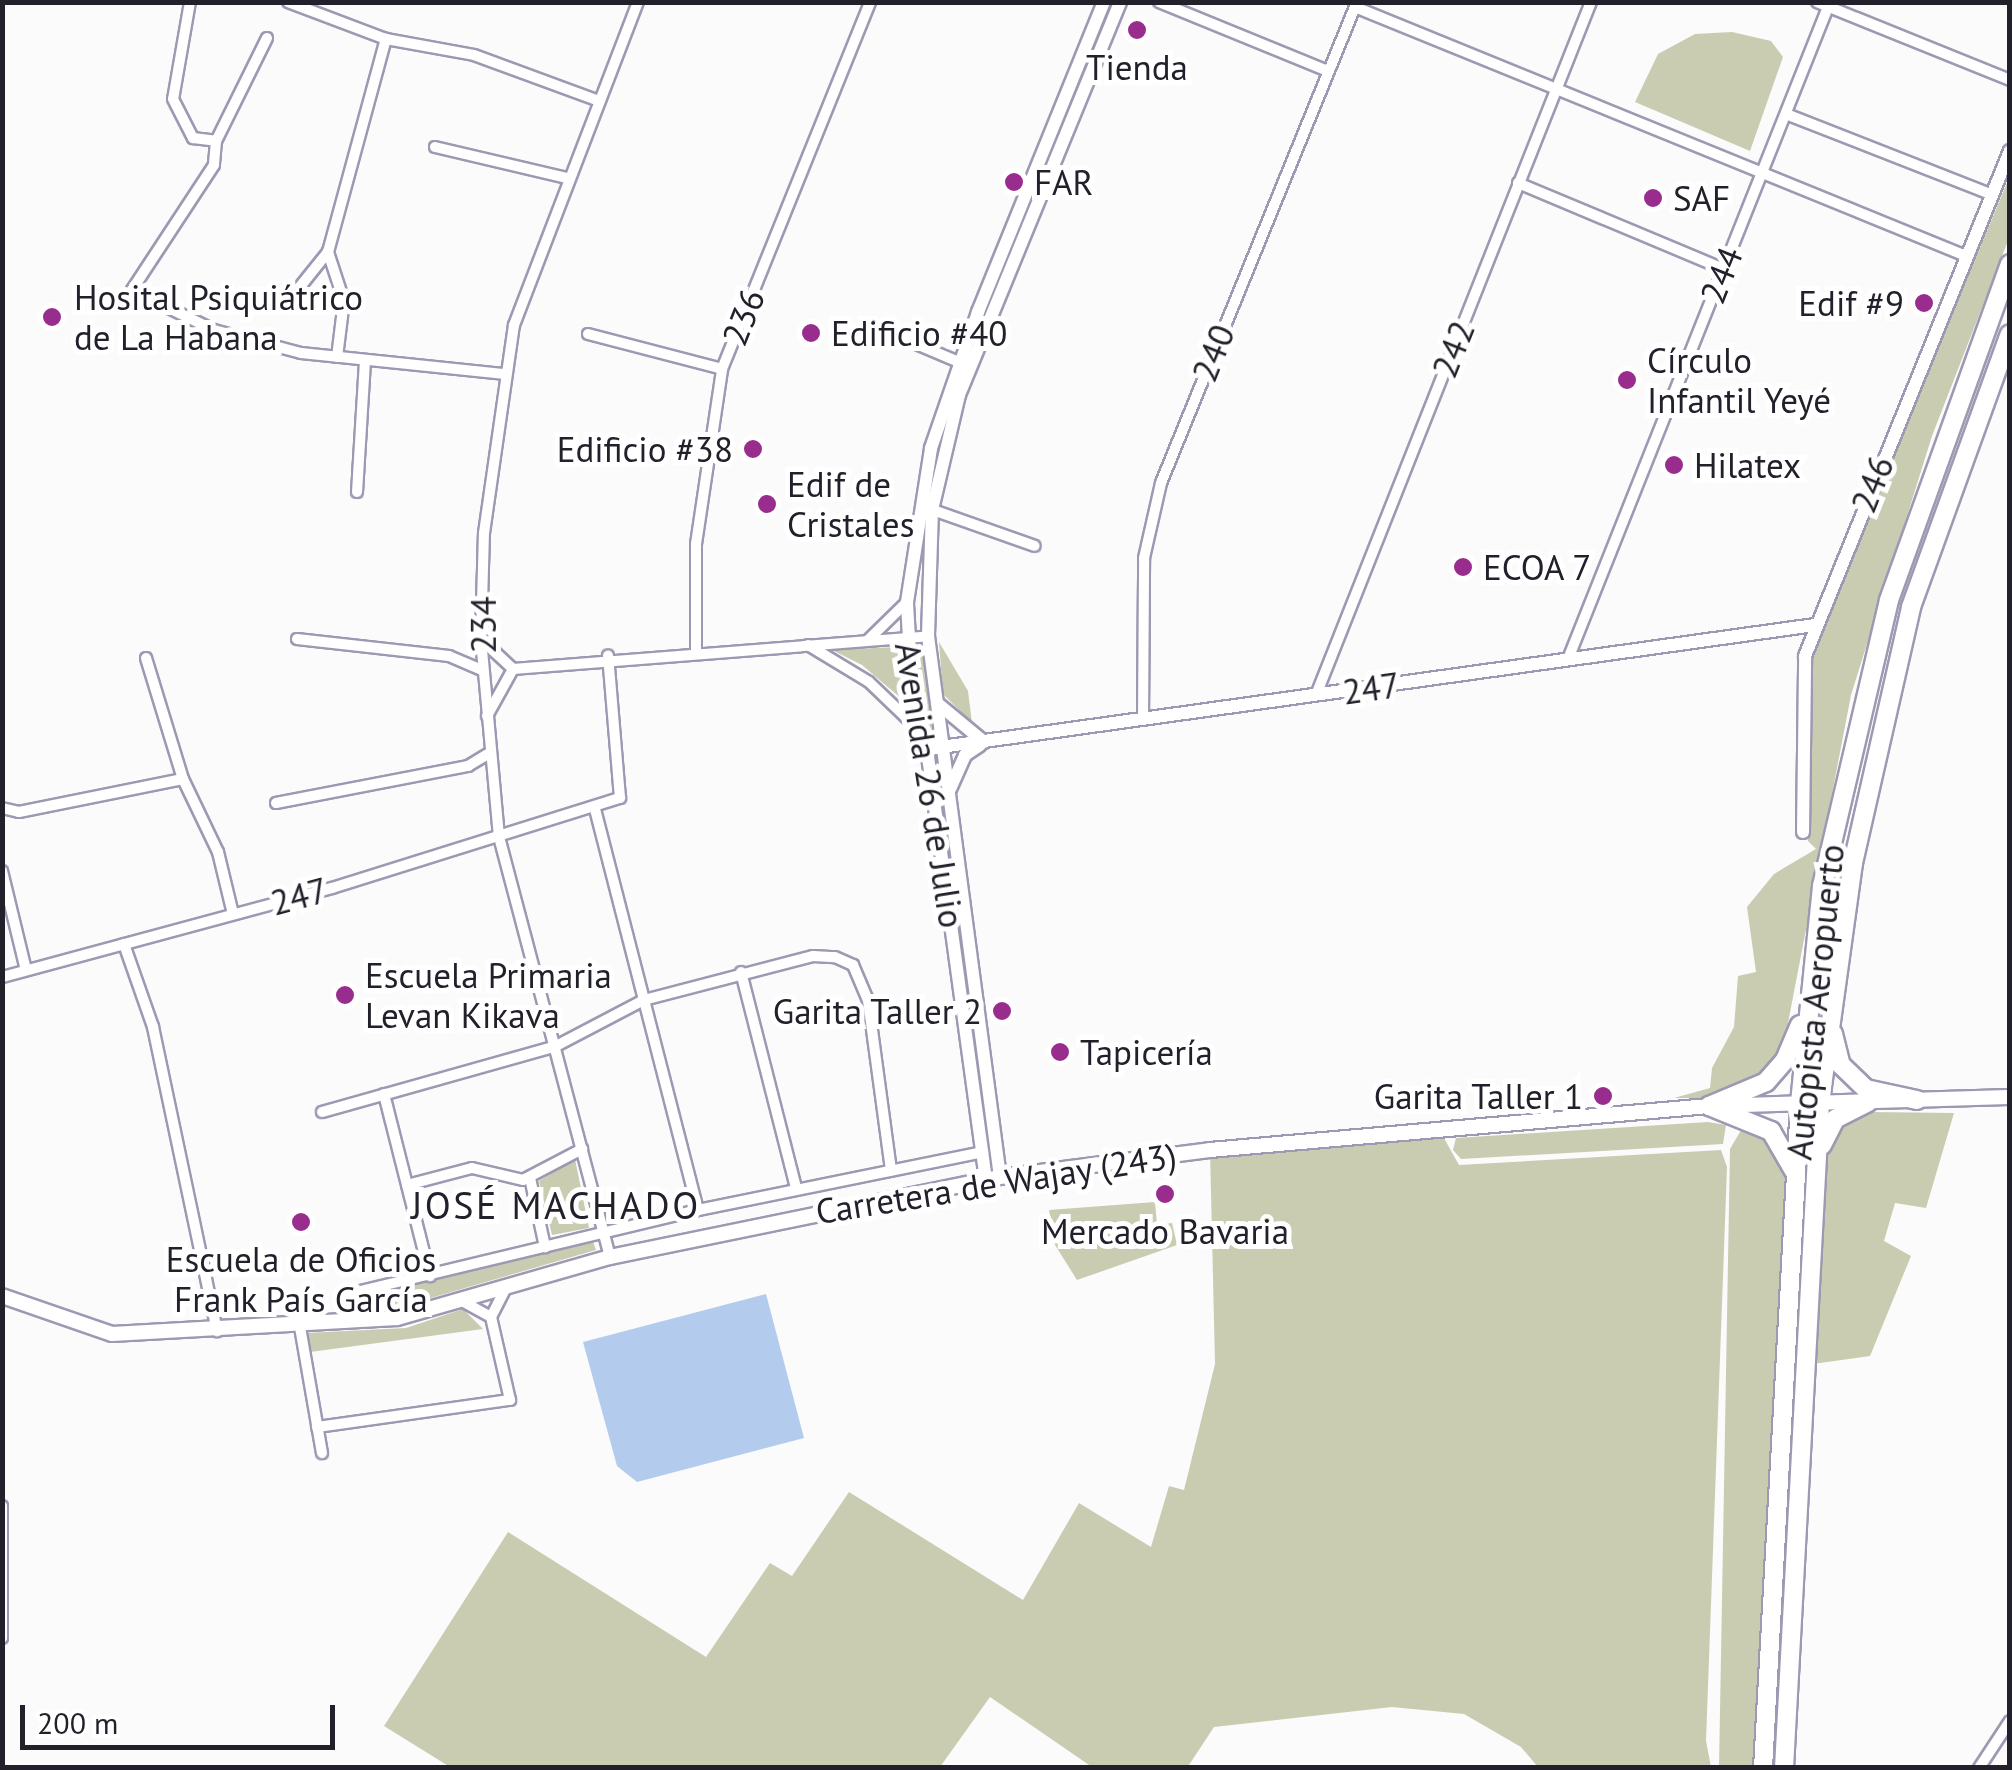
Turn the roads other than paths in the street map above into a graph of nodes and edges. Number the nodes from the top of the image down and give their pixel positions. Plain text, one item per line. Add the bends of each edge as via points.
1 (190, 2) edge
2 (288, 2) edge
3 (638, 2) edge
4 (870, 2) edge
5 (1104, 2) edge
6 (1120, 2) edge
7 (1159, 2) edge
8 (1591, 2) edge
9 (1816, 2) edge
10 (1356, 5) edge
11 (1830, 5) edge
12 (267, 38) dead end
13 (386, 39) junction
14 (1328, 72) junction
15 (2010, 80) edge
16 (1556, 89) junction
17 (599, 101) junction
18 (1786, 114) junction
19 (216, 142) junction
20 (435, 147) dead end
21 (2010, 151) edge
22 (1762, 173) junction
23 (567, 178) junction
24 (1518, 183) junction
25 (1990, 194) junction
26 (328, 252) junction
27 (1966, 256) junction
28 (2010, 264) edge
29 (1724, 270) junction
30 (296, 293) dead end
31 (871, 325) dead end
32 (588, 334) dead end
33 (2010, 334) edge
34 (336, 356) junction
35 (365, 360) junction
36 (959, 362) junction
37 (722, 369) junction
38 (503, 374) junction
39 (357, 492) dead end
40 (926, 508) junction
41 (1035, 546) dead end
42 (907, 602) junction
43 (1816, 625) junction
44 (928, 636) junction
45 (905, 638) junction
46 (297, 639) dead end
47 (481, 640) junction
48 (867, 641) junction
49 (807, 644) junction
50 (696, 650) junction
51 (608, 656) junction
52 (146, 658) dead end
53 (1568, 659) junction
54 (513, 669) junction
55 (482, 670) junction
56 (1316, 695) junction
57 (935, 700) junction
58 (486, 717) junction
59 (1143, 719) junction
60 (914, 724) junction
61 (984, 742) junction
62 (942, 747) junction
63 (927, 750) junction
64 (488, 754) junction
65 (182, 779) junction
66 (949, 791) junction
67 (276, 803) dead end
68 (2, 808) edge
69 (594, 809) junction
70 (1804, 832) dead end
71 (499, 837) junction
72 (2, 871) edge
73 (233, 914) junction
74 (124, 944) junction
75 (26, 970) junction
76 (741, 972) junction
77 (2, 977) edge
78 (975, 986) junction
79 (960, 988) junction
80 (644, 1000) junction
81 (1808, 1006) junction
82 (1830, 1016) junction
83 (554, 1047) junction
84 (384, 1094) junction
85 (2010, 1097) edge
86 (1917, 1100) junction
87 (1820, 1101) junction
88 (1868, 1102) junction
89 (1800, 1103) junction
90 (1709, 1106) junction
91 (322, 1112) dead end
92 (582, 1150) junction
93 (982, 1152) junction
94 (1816, 1164) junction
95 (891, 1170) junction
96 (530, 1178) junction
97 (993, 1178) junction
98 (1797, 1182) junction
99 (407, 1185) junction
100 (796, 1188) junction
101 (698, 1210) junction
102 (604, 1232) junction
103 (545, 1247) junction
104 (610, 1257) junction
105 (430, 1276) junction
106 (509, 1281) junction
107 (2, 1296) edge
108 (460, 1300) junction
109 (491, 1317) junction
110 (344, 1323) junction
111 (300, 1327) junction
112 (218, 1332) junction
113 (317, 1427) junction
114 (322, 1453) dead end
115 (2, 1506) edge
116 (2, 1638) edge
117 (2010, 1720) edge
118 (1763, 1768) edge
119 (1784, 1768) edge
120 (1979, 1768) edge

1 - 19 street via 173,99 193,138
2 - 13 street
3 - 17 street, 234
4 - 37 street, 236
5 - 36 street, Avenida 26 de Julio
6 - 40 street, Avenida 26 de Julio via 959,395
7 - 14 street
8 - 16 street, 242
9 - 11 street
10 - 14 street, 240
10 - 16 street
11 - 15 street
11 - 18 street, 244
12 - 19 street
13 - 17 street via 474,54
13 - 26 street
14 - 59 street, 240 via 1160,483 1144,558
16 - 22 street
16 - 24 street, 242
17 - 23 street, 234
18 - 22 street, 244
18 - 25 street
19 - 34 street via 214,165 132,290 214,330
20 - 23 street
21 - 25 street, 246
22 - 27 street
22 - 29 street, 244
23 - 38 street, 234
24 - 29 street
24 - 56 street, 242
25 - 27 street, 246
26 - 30 street
26 - 34 street via 344,301
27 - 43 street, 246
28 - 81 highway, Autopista Aeropuerto via 1888,600 1840,789
29 - 53 street, 244
31 - 36 street
32 - 37 street
33 - 82 highway, Autopista Aeropuerto via 1945,500 1882,713
34 - 35 street
35 - 38 street
35 - 39 street
36 - 40 street, Avenida 26 de Julio
37 - 50 street, 236 via 696,544
38 - 47 street, 234 via 484,533
40 - 41 street
40 - 42 street, Avenida 26 de Julio
40 - 44 street, Avenida 26 de Julio
42 - 45 street, Avenida 26 de Julio
42 - 48 street
43 - 53 street, 247
43 - 70 street, 246 via 1805,656
44 - 45 street
44 - 57 street, Avenida 26 de Julio
45 - 48 street
45 - 60 street, Avenida 26 de Julio
46 - 55 street via 448,656
47 - 54 street
47 - 55 street, 234
48 - 49 street
49 - 50 street
49 - 60 street via 869,682
50 - 51 street
51 - 54 street
51 - 69 street via 620,798
52 - 65 street
53 - 56 street, 247
54 - 58 street
55 - 58 street, 234
56 - 59 street, 247
57 - 61 street
57 - 62 street, Avenida 26 de Julio
58 - 64 street, 234
59 - 61 street, 247
60 - 63 street, Avenida 26 de Julio
61 - 62 street, 247
61 - 66 street via 965,756
62 - 63 street, 247
62 - 66 street, Avenida 26 de Julio
63 - 79 street, Avenida 26 de Julio
64 - 67 street via 468,766
64 - 71 street, 234
65 - 68 street via 20,812
65 - 73 street via 218,852
66 - 78 street, Avenida 26 de Julio
69 - 71 street, 247
69 - 80 street
71 - 73 street, 247
71 - 83 street, 234
72 - 75 street
73 - 74 street, 247
74 - 75 street, 247
74 - 112 street via 153,1027
75 - 77 street, 247
76 - 80 street
76 - 95 street via 813,956 853,965 868,1000
76 - 100 street
78 - 79 street
78 - 97 street, Avenida 26 de Julio
79 - 93 street, Avenida 26 de Julio
80 - 83 street
80 - 101 street
81 - 89 highway, Autopista Aeropuerto
81 - 90 highway via 1777,1071 1746,1095
82 - 86 highway via 1835,1048 1853,1079 1884,1096
82 - 87 highway, Autopista Aeropuerto
83 - 84 street
83 - 92 street, 234
84 - 91 street
84 - 99 street
85 - 86 main road, Carretera de Wajay (243)
86 - 88 main road, Carretera de Wajay (243)
87 - 88 main road, Carretera de Wajay (243)
87 - 89 main road, Carretera de Wajay (243)
87 - 94 highway, Autopista Aeropuerto
88 - 94 highway via 1835,1119
89 - 90 main road, Carretera de Wajay (243)
89 - 98 highway, Autopista Aeropuerto
90 - 97 main road, Carretera de Wajay (243) via 1210,1150
90 - 98 highway via 1771,1131 1790,1156
92 - 96 street
92 - 102 street, 234
93 - 95 street
93 - 97 street, Avenida 26 de Julio
94 - 119 highway, Autopista Aeropuerto
95 - 100 street
96 - 99 street via 472,1168
96 - 103 street
97 - 104 main road, Carretera de Wajay (243)
98 - 118 highway, Autopista Aeropuerto
99 - 105 street
100 - 101 street
101 - 102 street
102 - 103 street
102 - 104 street, 234
103 - 105 street
104 - 106 main road, Carretera de Wajay (243)
105 - 110 street via 356,1292 346,1299
106 - 108 main road, Carretera de Wajay (243)
106 - 109 street
107 - 112 main road, Carretera de Wajay (243) via 112,1334
108 - 109 street
108 - 110 main road, Carretera de Wajay (243) via 397,1318
109 - 113 street via 510,1400
110 - 111 main road, Carretera de Wajay (243)
111 - 112 main road, Carretera de Wajay (243)
111 - 113 street
113 - 114 street
115 - 116 street
117 - 120 street

